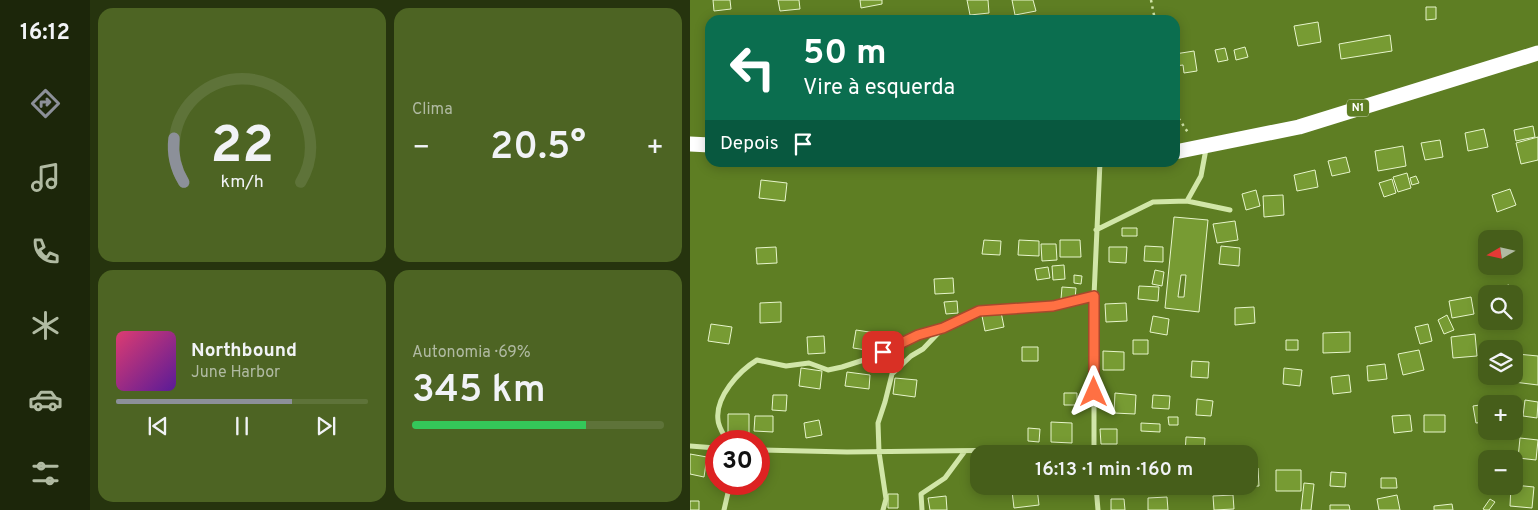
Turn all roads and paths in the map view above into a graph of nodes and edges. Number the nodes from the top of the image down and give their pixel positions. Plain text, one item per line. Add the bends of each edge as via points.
1 (1151, 0) edge
2 (1154, 15) edge
3 (1538, 53) edge
4 (1180, 120) edge
5 (690, 144) edge
6 (705, 145) edge
7 (1200, 146) junction
8 (1180, 151) edge
9 (1100, 167) edge
10 (1187, 201) junction
11 (1230, 210) dead end
12 (1096, 230) junction
13 (1094, 296) junction
14 (943, 328) junction
15 (722, 430) edge
16 (1093, 445) edge
17 (690, 446) edge
18 (705, 447) edge
19 (770, 450) edge
20 (964, 451) junction
21 (970, 451) edge
22 (879, 452) junction
23 (727, 495) edge
24 (1097, 495) edge
25 (724, 510) edge
26 (884, 510) edge
27 (922, 510) edge
28 (1098, 510) edge

1 - 2 path
3 - 7 highway, N1 via 1299,126
4 - 7 path
5 - 6 highway
7 - 8 highway, N1
7 - 10 street via 1202,176
9 - 12 street
10 - 11 street
10 - 12 street via 1154,202
12 - 13 street
13 - 14 street via 1053,306 979,311
13 - 16 street
14 - 15 street via 918,335 870,358 828,370 808,363 786,366 757,360 744,368 722,397 718,420
14 - 22 street via 892,374 878,423
17 - 18 street
19 - 22 street
20 - 21 street
20 - 22 street
20 - 27 street via 945,478 921,494
22 - 26 street via 886,499
23 - 25 street
24 - 28 street

